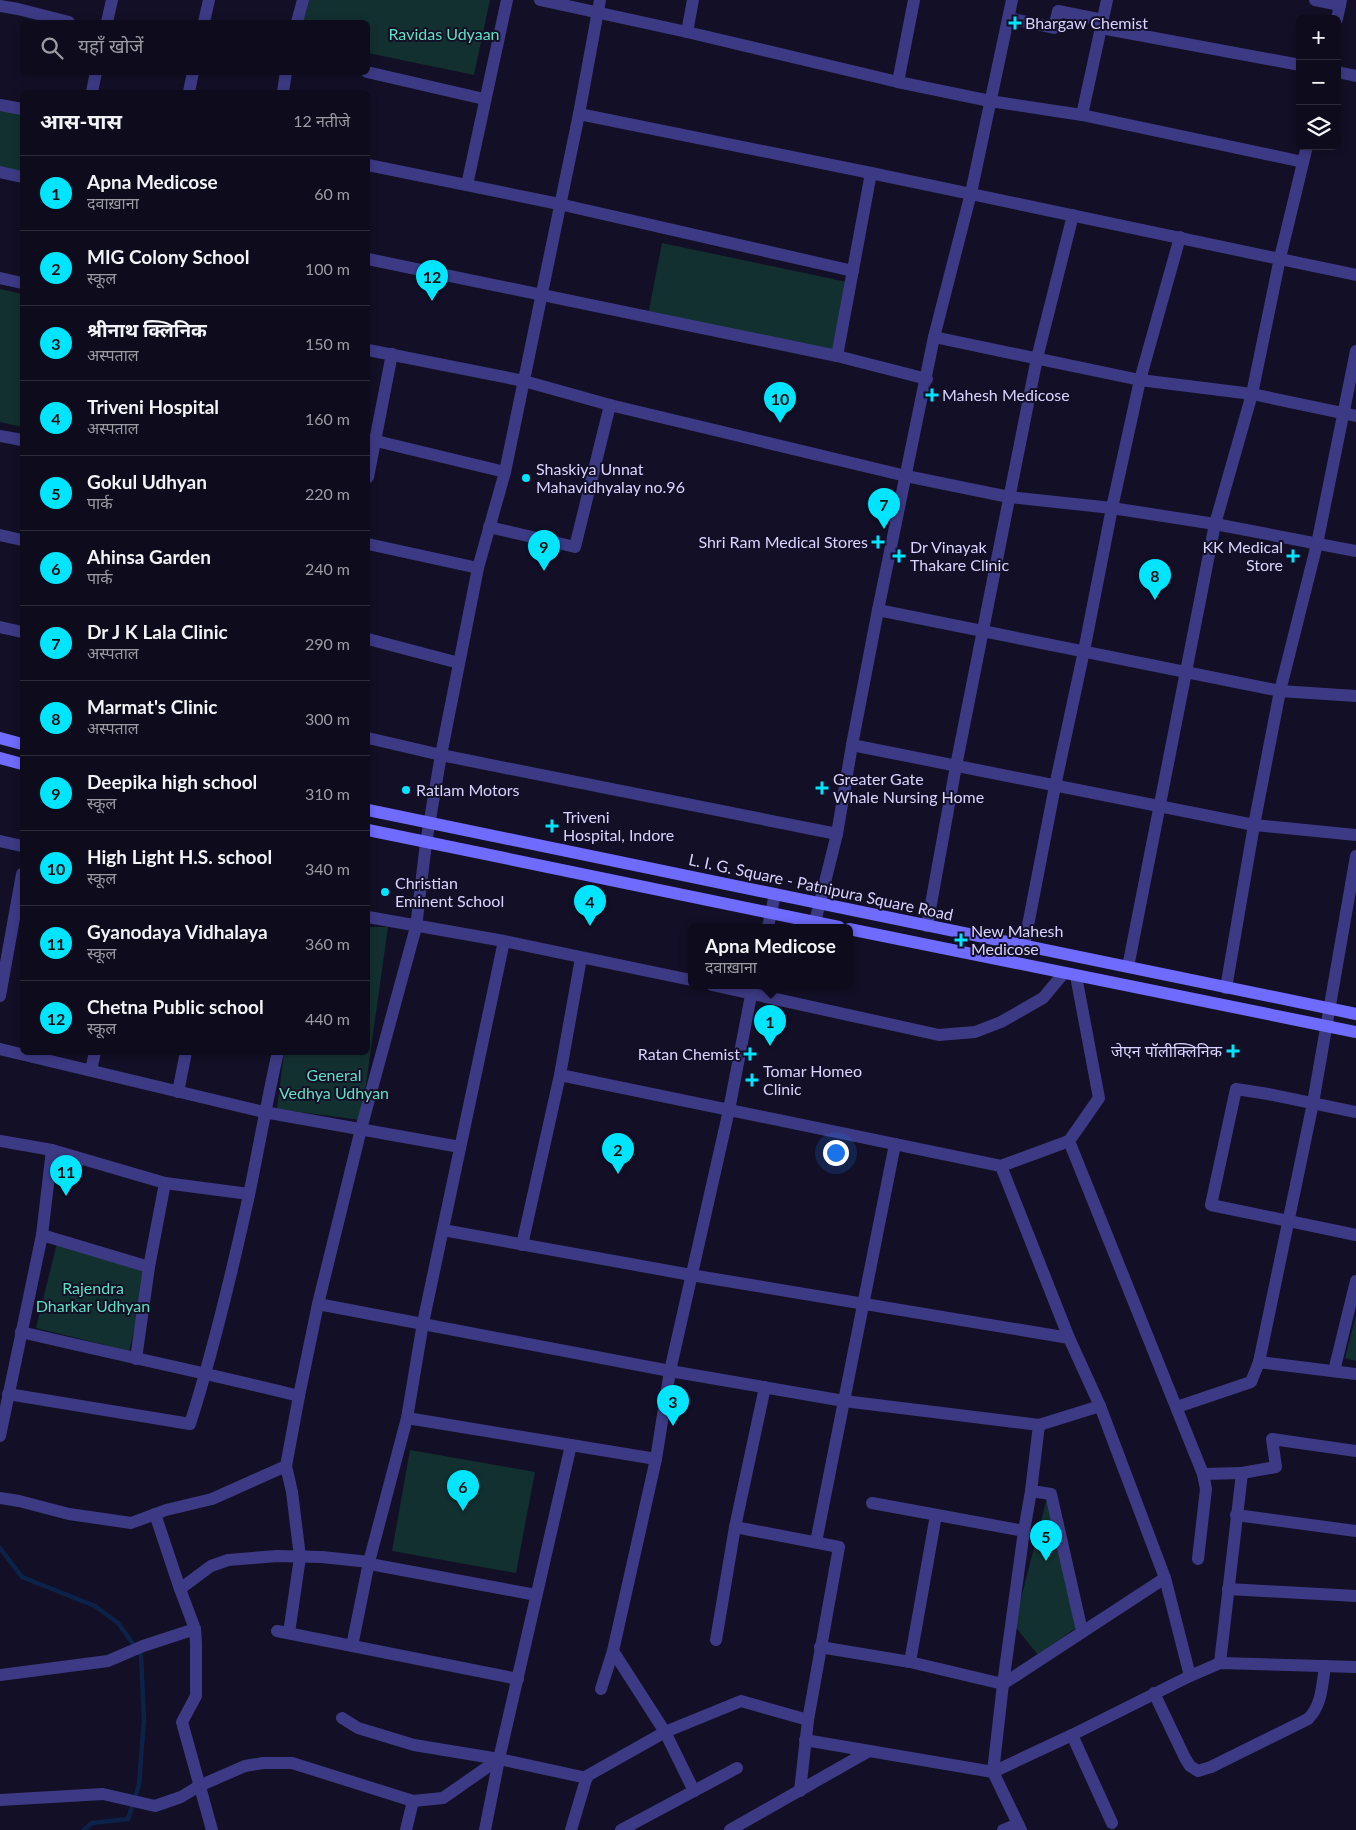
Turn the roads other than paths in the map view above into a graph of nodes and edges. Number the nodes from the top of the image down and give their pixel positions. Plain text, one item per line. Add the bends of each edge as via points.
1 (112, 0) edge
2 (208, 0) edge
3 (303, 0) edge
4 (507, 0) edge
5 (540, 0) edge
6 (694, 0) edge
7 (914, 0) edge
8 (1012, 0) edge
9 (1107, 0) edge
10 (1315, 0) edge
11 (1340, 3) edge
12 (19, 4) edge
13 (0, 6) edge
14 (599, 6) edge
15 (1009, 18) junction
16 (63, 20) edge
17 (107, 20) edge
18 (204, 20) edge
19 (298, 20) edge
20 (1102, 24) junction
21 (687, 32) junction
22 (1296, 64) edge
23 (370, 73) edge
24 (1341, 73) edge
25 (95, 75) edge
26 (192, 75) edge
27 (286, 75) edge
28 (1356, 76) edge
29 (898, 82) junction
30 (92, 90) edge
31 (189, 90) edge
32 (283, 90) edge
33 (484, 100) junction
34 (990, 101) junction
35 (0, 105) edge
36 (20, 110) edge
37 (579, 114) junction
38 (1082, 115) junction
39 (1306, 150) edge
40 (1303, 162) junction
41 (370, 165) edge
42 (0, 172) edge
43 (871, 173) junction
44 (20, 177) edge
45 (467, 185) junction
46 (971, 194) junction
47 (559, 204) junction
48 (1073, 216) junction
49 (1180, 237) junction
50 (1280, 258) junction
51 (370, 259) edge
52 (853, 271) junction
53 (1356, 275) edge
54 (0, 278) edge
55 (20, 283) edge
56 (542, 295) junction
57 (934, 337) junction
58 (370, 350) edge
59 (1356, 351) edge
60 (392, 354) junction
61 (837, 356) junction
62 (1037, 358) junction
63 (927, 379) junction
64 (1140, 380) junction
65 (524, 382) junction
66 (1252, 394) junction
67 (610, 405) junction
68 (1343, 414) junction
69 (1356, 416) edge
70 (0, 436) edge
71 (20, 440) edge
72 (371, 440) edge
73 (505, 472) junction
74 (906, 476) junction
75 (1008, 497) junction
76 (1112, 508) junction
77 (1215, 524) junction
78 (489, 527) junction
79 (0, 535) edge
80 (20, 540) edge
81 (370, 544) edge
82 (1317, 544) junction
83 (1356, 551) edge
84 (478, 568) junction
85 (878, 610) junction
86 (0, 627) edge
87 (983, 630) junction
88 (20, 632) edge
89 (370, 640) edge
90 (1084, 651) junction
91 (459, 663) junction
92 (1186, 672) junction
93 (1280, 692) junction
94 (1356, 696) edge
95 (0, 738) edge
96 (370, 738) edge
97 (20, 743) edge
98 (852, 745) junction
99 (441, 755) junction
100 (0, 758) edge
101 (20, 763) edge
102 (956, 766) junction
103 (1055, 786) junction
104 (1158, 806) junction
105 (370, 810) edge
106 (430, 823) junction
107 (1254, 825) junction
108 (370, 830) edge
109 (837, 834) junction
110 (1356, 835) edge
111 (0, 841) edge
112 (426, 843) junction
113 (20, 846) edge
114 (1356, 856) edge
115 (20, 885) edge
116 (776, 894) junction
117 (819, 903) junction
118 (771, 913) junction
119 (370, 917) edge
120 (815, 922) junction
121 (769, 924) edge
122 (825, 924) edge
123 (927, 926) junction
124 (416, 927) junction
125 (853, 930) edge
126 (504, 941) junction
127 (1024, 946) junction
128 (581, 958) junction
129 (1128, 968) junction
130 (1070, 974) junction
131 (688, 979) edge
132 (1226, 988) junction
133 (752, 989) edge
134 (0, 996) edge
135 (1328, 1009) junction
136 (1356, 1014) edge
137 (1325, 1026) junction
138 (1356, 1032) edge
139 (0, 1049) edge
140 (20, 1054) edge
141 (26, 1055) edge
142 (94, 1055) edge
143 (185, 1055) edge
144 (277, 1055) edge
145 (91, 1070) junction
146 (560, 1074) junction
147 (178, 1092) junction
148 (1313, 1103) junction
149 (729, 1110) junction
150 (264, 1112) junction
151 (1356, 1112) edge
152 (360, 1129) junction
153 (0, 1141) edge
154 (1069, 1141) junction
155 (895, 1144) junction
156 (460, 1147) junction
157 (52, 1150) junction
158 (1001, 1166) junction
159 (165, 1183) junction
160 (249, 1194) junction
161 (1288, 1221) junction
162 (443, 1230) junction
163 (42, 1235) junction
164 (1356, 1235) edge
165 (522, 1244) junction
166 (149, 1267) junction
167 (691, 1276) junction
168 (1356, 1281) edge
169 (318, 1304) junction
170 (863, 1304) junction
171 (422, 1323) junction
172 (21, 1332) junction
173 (1069, 1338) junction
174 (136, 1359) junction
175 (1259, 1362) junction
176 (670, 1371) junction
177 (1334, 1371) junction
178 (206, 1373) junction
179 (1356, 1374) edge
180 (764, 1387) junction
181 (8, 1394) junction
182 (299, 1396) junction
183 (844, 1400) junction
184 (1100, 1406) junction
185 (1177, 1407) junction
186 (407, 1418) junction
187 (1039, 1425) junction
188 (0, 1431) edge
189 (0, 1436) edge
190 (571, 1445) junction
191 (1356, 1452) edge
192 (656, 1459) junction
193 (286, 1466) junction
194 (1242, 1473) junction
195 (1203, 1474) junction
196 (1031, 1491) junction
197 (0, 1498) edge
198 (872, 1503) dead end
199 (155, 1514) junction
200 (1236, 1514) junction
201 (936, 1515) junction
202 (735, 1527) junction
203 (1024, 1531) junction
204 (1356, 1531) edge
205 (816, 1542) junction
206 (300, 1557) junction
207 (1198, 1559) dead end
208 (370, 1563) junction
209 (1165, 1578) junction
210 (1228, 1588) junction
211 (180, 1589) junction
212 (536, 1595) junction
213 (1356, 1596) edge
214 (195, 1629) junction
215 (1082, 1631) junction
216 (716, 1640) dead end
217 (352, 1646) junction
218 (820, 1647) junction
219 (613, 1651) junction
220 (910, 1662) junction
221 (1220, 1663) junction
222 (1325, 1666) junction
223 (1356, 1666) edge
224 (3, 1672) edge
225 (1190, 1676) junction
226 (518, 1680) junction
227 (1002, 1684) junction
228 (601, 1689) dead end
229 (1154, 1694) junction
230 (342, 1718) dead end
231 (808, 1720) junction
232 (665, 1732) junction
233 (1072, 1735) junction
234 (805, 1740) junction
235 (869, 1751) junction
236 (499, 1759) junction
237 (737, 1768) dead end
238 (993, 1772) junction
239 (587, 1778) junction
240 (199, 1786) junction
241 (694, 1791) junction
242 (800, 1791) junction
243 (0, 1800) edge
244 (413, 1801) junction
245 (1112, 1823) dead end
246 (1020, 1827) edge
247 (212, 1830) edge
248 (406, 1830) edge
249 (485, 1830) edge
250 (572, 1830) edge
251 (621, 1830) edge
252 (731, 1830) edge
253 (1003, 1830) edge

1 - 17 street
2 - 18 street
3 - 19 street
4 - 33 street
5 - 14 street
6 - 21 street
7 - 29 street
8 - 15 street
9 - 20 street
10 - 11 street
12 - 13 street
12 - 16 street
14 - 21 street
14 - 37 street
15 - 20 street via 1054,28 1058,11
15 - 34 street
20 - 22 street
20 - 38 street
21 - 29 street
23 - 33 street
24 - 28 street
25 - 30 street
26 - 31 street
27 - 32 street
29 - 34 street
33 - 45 street
34 - 38 street
34 - 46 street
35 - 36 street
37 - 43 street
37 - 47 street
38 - 40 street
39 - 40 street
40 - 50 street
41 - 45 street
42 - 44 street
43 - 46 street
43 - 52 street
45 - 47 street
46 - 48 street
46 - 57 street
47 - 52 street
47 - 56 street
48 - 49 street
48 - 62 street
49 - 50 street
49 - 64 street
50 - 53 street
50 - 66 street
51 - 56 street
52 - 61 street
54 - 55 street
56 - 61 street
56 - 65 street
57 - 62 street
57 - 63 street
58 - 60 street
59 - 68 street
60 - 65 street
60 - 72 street
61 - 63 street
62 - 64 street
62 - 75 street
63 - 74 street
64 - 66 street
64 - 76 street
65 - 67 street
65 - 73 street
66 - 68 street
66 - 77 street
67 - 74 street
67 - 78 street via 575,547
68 - 69 street
68 - 82 street
70 - 71 street
72 - 73 street
73 - 78 street
74 - 75 street
74 - 85 street
75 - 76 street
75 - 87 street
76 - 77 street
76 - 90 street
77 - 82 street
77 - 92 street
78 - 84 street
79 - 80 street
81 - 84 street
82 - 83 street
82 - 93 street
84 - 91 street
85 - 87 street
85 - 98 street
86 - 88 street
87 - 90 street
87 - 102 street
89 - 91 street
90 - 92 street
90 - 103 street
91 - 99 street
92 - 93 street
92 - 104 street
93 - 94 street
93 - 107 street
95 - 97 main road
96 - 99 street
98 - 102 street
98 - 109 street
99 - 106 street
99 - 109 street
100 - 101 main road
102 - 103 street
102 - 123 street
103 - 104 street
103 - 127 street
104 - 107 street
104 - 129 street
105 - 106 main road, L. I. G. Square - Patnipura Square Road
106 - 112 street
106 - 116 main road, L. I. G. Square - Patnipura Square Road
107 - 110 street
107 - 132 street
108 - 112 main road
109 - 117 street
111 - 113 street
112 - 118 main road
112 - 124 street
114 - 135 street
115 - 134 street
116 - 117 main road, L. I. G. Square - Patnipura Square Road
116 - 118 street
117 - 120 street
117 - 123 main road, L. I. G. Square - Patnipura Square Road
118 - 120 main road
118 - 121 street
119 - 124 street
120 - 122 main road
123 - 127 main road, L. I. G. Square - Patnipura Square Road
124 - 126 street
124 - 152 street
125 - 130 main road
126 - 128 street
126 - 156 street
127 - 129 main road, L. I. G. Square - Patnipura Square Road
128 - 131 street
128 - 146 street
129 - 132 main road, L. I. G. Square - Patnipura Square Road
130 - 133 street via 1043,998 1000,1022 959,1035 938,1035
130 - 137 main road
130 - 154 street via 1099,1098
132 - 135 main road, L. I. G. Square - Patnipura Square Road
133 - 149 street
135 - 136 main road, L. I. G. Square - Patnipura Square Road
135 - 137 street
137 - 138 main road
137 - 148 street
139 - 140 street
141 - 145 street
142 - 145 street
143 - 147 street
144 - 150 street
145 - 147 street
146 - 149 street
146 - 165 street
147 - 150 street
148 - 151 street
148 - 161 street
148 - 161 street via 1236,1089 1211,1205
149 - 155 street
149 - 167 street
150 - 152 street
150 - 160 street
152 - 156 street
152 - 169 street
153 - 157 street
154 - 158 street
154 - 185 street
155 - 158 street
155 - 170 street
156 - 162 street
157 - 159 street
157 - 163 street
158 - 173 street
159 - 160 street
159 - 166 street
160 - 178 street
161 - 164 street
161 - 175 street
162 - 165 street
162 - 171 street
163 - 166 street
163 - 172 street
165 - 167 street
166 - 174 street
167 - 170 street
167 - 176 street
168 - 177 street
169 - 171 street
169 - 182 street
170 - 173 street
170 - 183 street
171 - 176 street
171 - 186 street
172 - 174 street
172 - 181 street
173 - 184 street
174 - 178 street
175 - 177 street
175 - 185 street via 1251,1382
176 - 180 street
176 - 192 street
177 - 179 street
178 - 181 street via 190,1424
178 - 182 street
180 - 183 street
180 - 202 street
181 - 188 street
182 - 193 street
183 - 187 street
183 - 205 street
184 - 187 street
184 - 209 street
185 - 195 street
186 - 190 street
186 - 208 street
187 - 196 street
188 - 189 street
190 - 192 street
190 - 212 street
191 - 194 street via 1272,1439 1276,1468
192 - 219 street
193 - 199 street via 212,1499
193 - 206 street
194 - 195 street
194 - 200 street
195 - 207 street via 1206,1489
196 - 203 street
196 - 215 street via 1051,1494
197 - 199 street via 69,1514 131,1523
198 - 201 street
199 - 211 street
200 - 204 street
200 - 210 street
201 - 203 street
201 - 220 street
202 - 205 street
202 - 216 street
203 - 227 street
205 - 218 street via 839,1546
206 - 208 street
206 - 211 street via 228,1560 211,1566
206 - 217 street via 283,1632
208 - 212 street
208 - 217 street
209 - 215 street
209 - 225 street
210 - 213 street
210 - 221 street
211 - 214 street
212 - 226 street
214 - 224 street via 108,1661
214 - 240 street via 196,1696 182,1722
215 - 227 street
217 - 226 street
218 - 220 street
218 - 231 street
219 - 228 street
219 - 232 street
220 - 227 street
221 - 222 street
221 - 225 street
222 - 223 street
222 - 229 street via 1319,1703 1308,1719 1198,1771 1185,1758
225 - 229 street
226 - 236 street
227 - 238 street
229 - 233 street
230 - 236 street via 358,1728 414,1745
231 - 232 street via 741,1701
231 - 234 street
232 - 239 street
232 - 241 street
233 - 238 street
233 - 245 street
234 - 235 street
234 - 242 street
235 - 238 street
235 - 242 street
236 - 239 street
236 - 244 street via 443,1798
236 - 249 street
237 - 241 street
238 - 246 street
239 - 250 street
240 - 243 street via 181,1797 155,1806 103,1794
240 - 244 street via 245,1766 263,1762 292,1763
240 - 247 street
241 - 251 street
242 - 252 street
244 - 248 street
246 - 253 street

